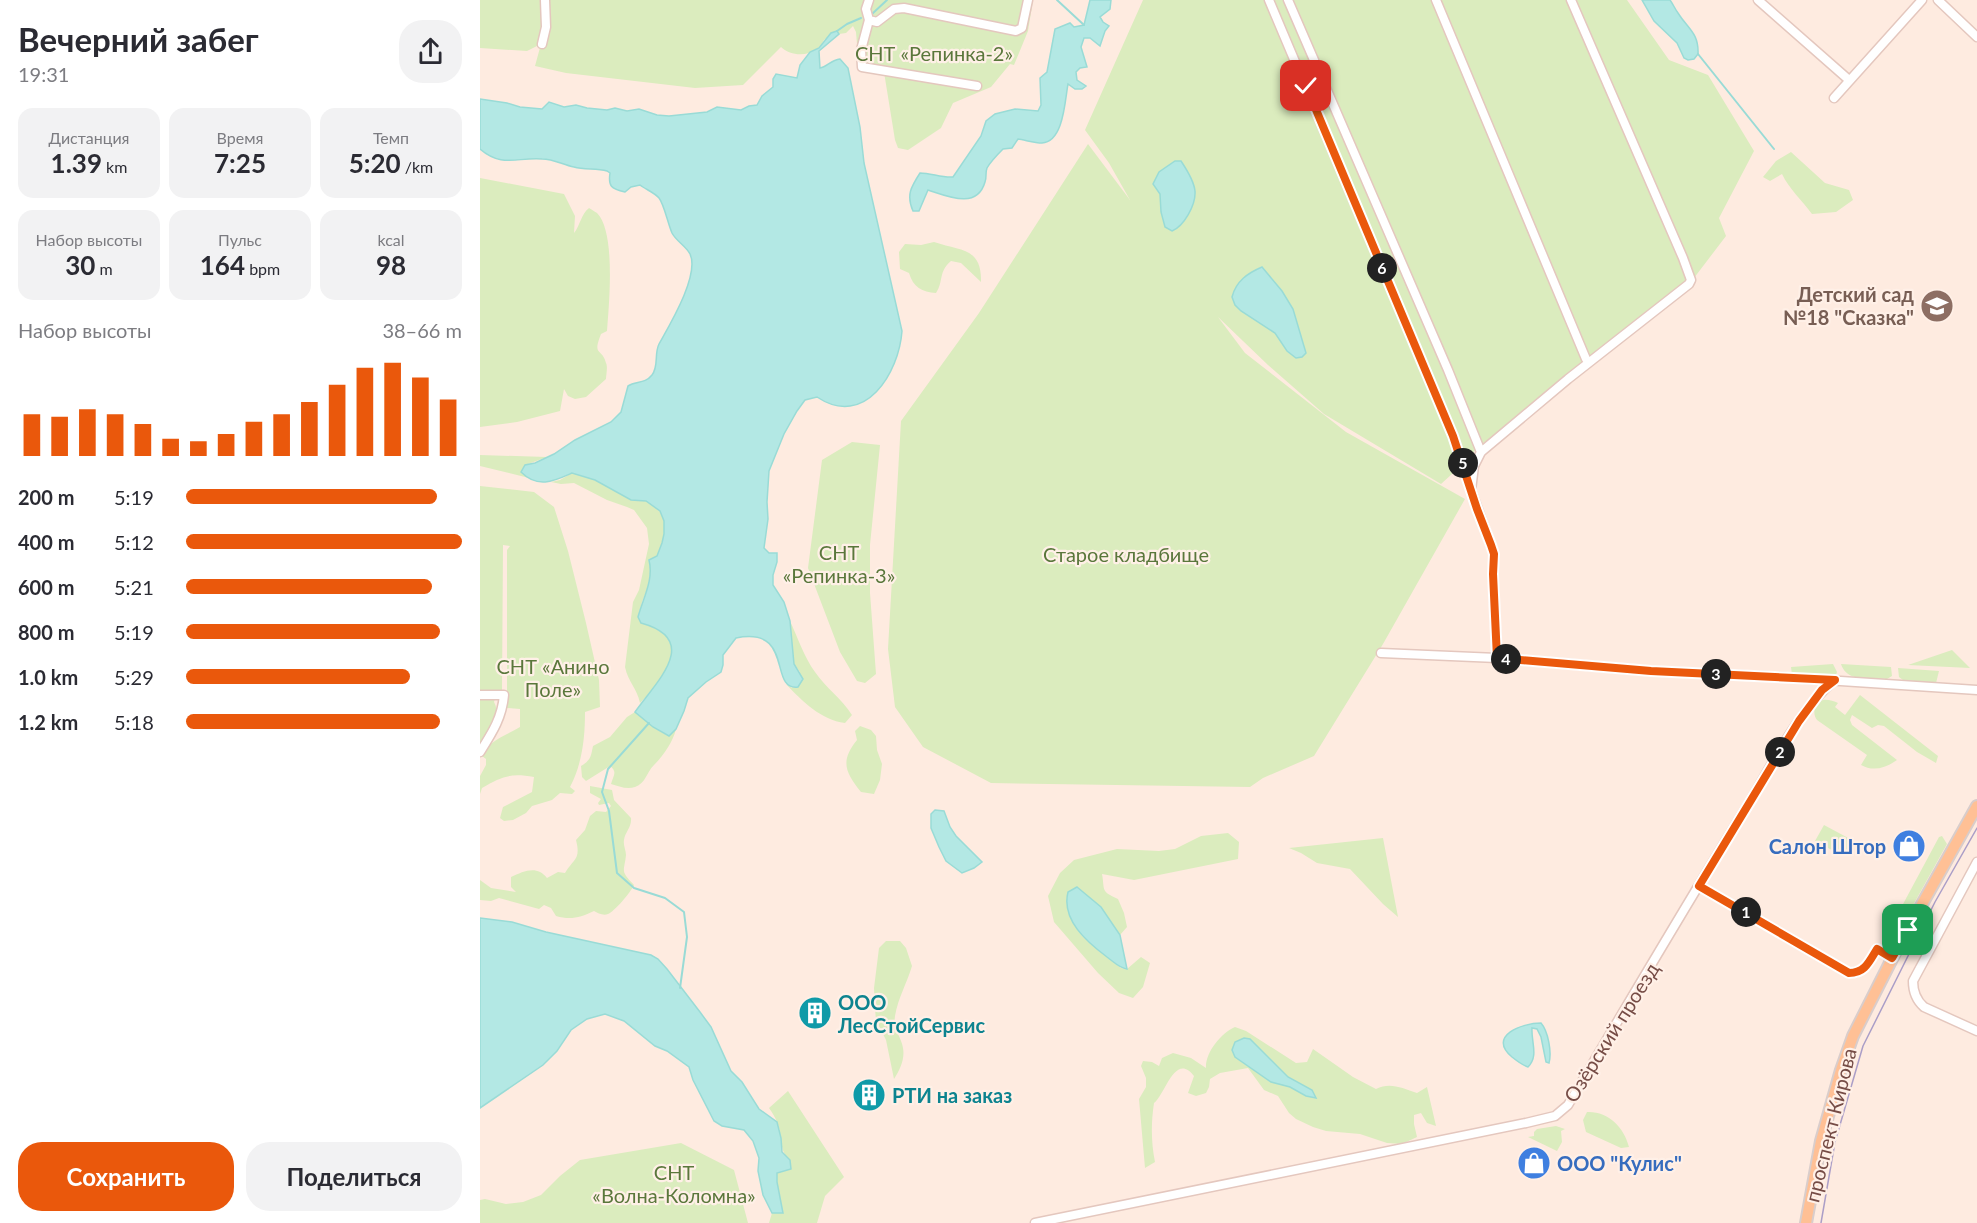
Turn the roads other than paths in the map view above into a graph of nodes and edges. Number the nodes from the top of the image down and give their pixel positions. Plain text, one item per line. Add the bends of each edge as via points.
1 (544, 0) edge
2 (869, 0) edge
3 (1028, 0) edge
4 (1269, 0) edge
5 (1288, 0) edge
6 (1436, 0) edge
7 (1571, 0) edge
8 (1758, 0) edge
9 (1922, 0) edge
10 (1938, 0) edge
11 (869, 20) junction
12 (1977, 37) edge
13 (542, 44) dead end
14 (1849, 80) junction
15 (977, 87) dead end
16 (1834, 98) dead end
17 (1586, 358) dead end
18 (1481, 452) junction
19 (1471, 490) junction
20 (1381, 653) dead end
21 (1497, 658) junction
22 (1835, 680) junction
23 (1977, 690) edge
24 (480, 695) edge
25 (480, 752) edge
26 (1977, 806) edge
27 (1977, 862) edge
28 (1699, 886) junction
29 (1892, 958) junction
30 (1977, 1031) edge
31 (1035, 1223) edge
32 (1806, 1223) edge

1 - 13 street via 546,27
2 - 11 street
3 - 11 street via 1022,28 1016,31 904,8 894,9 877,22
4 - 19 street via 1453,436
5 - 18 street
6 - 17 street
7 - 18 street via 1691,280
8 - 14 street
9 - 14 street
10 - 12 street
11 - 15 street via 861,50 863,68
14 - 16 street
18 - 19 street via 1474,466
19 - 21 street via 1494,554
20 - 21 street
21 - 22 street
22 - 23 street
22 - 28 street, Озёрский проезд via 1822,690 1799,721
24 - 25 street via 504,695 497,725
26 - 29 main road, проспект Кирова
27 - 30 street via 1913,981 1913,991 1924,1008
28 - 29 street via 1849,973 1863,970 1877,949
28 - 31 street, Озёрский проезд via 1568,1105 1555,1116
29 - 32 main road, проспект Кирова via 1844,1062 1821,1141

